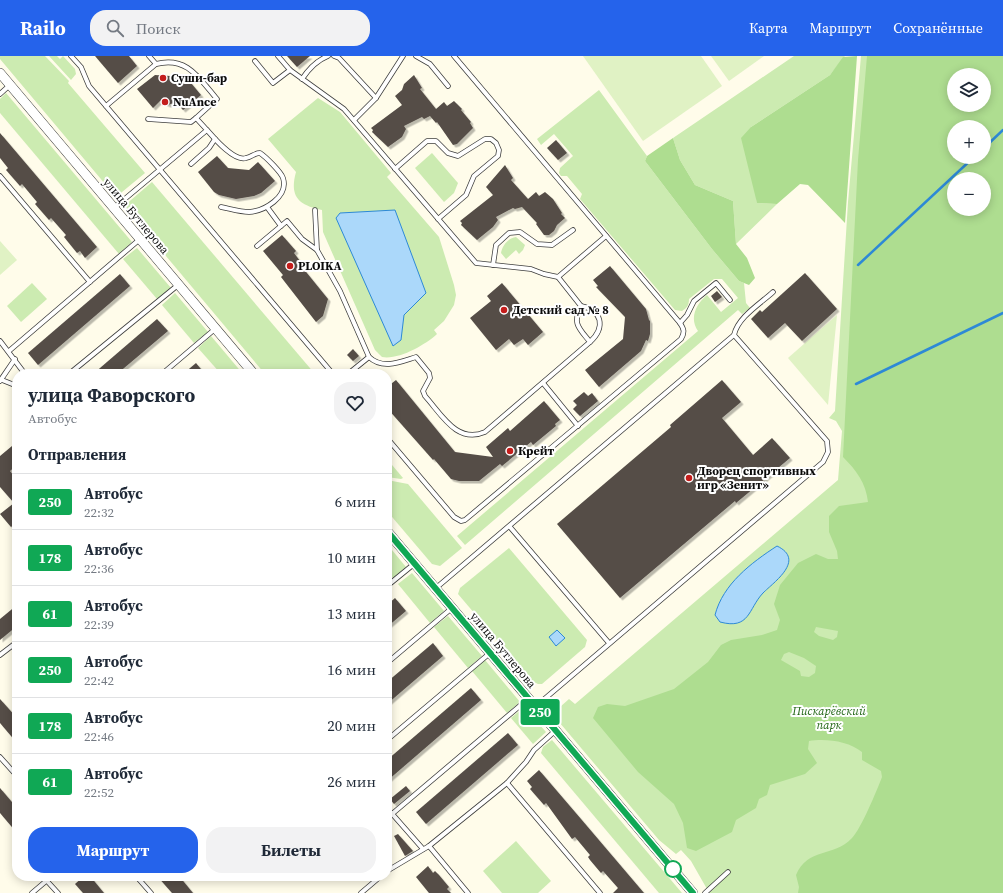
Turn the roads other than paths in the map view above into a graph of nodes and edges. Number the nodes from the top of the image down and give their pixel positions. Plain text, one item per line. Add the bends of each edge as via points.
1 (71, 56) edge
2 (149, 56) edge
3 (278, 56) edge
4 (328, 56) edge
5 (334, 56) edge
6 (403, 56) edge
7 (416, 56) edge
8 (454, 56) edge
9 (255, 61) dead end
10 (156, 64) junction
11 (290, 70) junction
12 (0, 73) edge
13 (302, 79) junction
14 (10, 85) junction
15 (448, 86) dead end
16 (0, 94) edge
17 (376, 98) junction
18 (106, 106) junction
19 (196, 118) junction
20 (148, 120) dead end
21 (354, 120) junction
22 (207, 130) junction
23 (215, 139) junction
24 (191, 164) dead end
25 (160, 169) junction
26 (395, 169) junction
27 (0, 176) edge
28 (222, 207) dead end
29 (267, 207) junction
30 (114, 208) junction
31 (315, 210) dead end
32 (438, 219) junction
33 (281, 226) junction
34 (573, 230) dead end
35 (606, 236) junction
36 (140, 240) junction
37 (257, 246) dead end
38 (317, 250) junction
39 (493, 265) junction
40 (558, 277) junction
41 (90, 282) junction
42 (179, 285) junction
43 (773, 292) dead end
44 (730, 300) dead end
45 (581, 306) junction
46 (680, 323) junction
47 (216, 329) junction
48 (734, 335) junction
49 (0, 341) edge
50 (590, 342) junction
51 (9, 351) junction
52 (369, 357) junction
53 (15, 359) junction
54 (21, 369) edge
55 (75, 369) edge
56 (168, 369) edge
57 (248, 369) edge
58 (329, 369) edge
59 (354, 369) edge
60 (1, 380) edge
61 (543, 383) junction
62 (12, 384) edge
63 (578, 426) junction
64 (392, 444) edge
65 (510, 527) junction
66 (392, 538) edge
67 (414, 564) junction
68 (392, 582) edge
69 (435, 589) junction
70 (452, 608) junction
71 (609, 643) junction
72 (12, 646) edge
73 (490, 653) junction
74 (0, 655) edge
75 (392, 659) edge
76 (528, 699) junction
77 (535, 707) junction
78 (556, 731) junction
79 (392, 736) edge
80 (0, 756) edge
81 (12, 770) edge
82 (507, 784) junction
83 (392, 811) edge
84 (392, 816) edge
85 (429, 846) junction
86 (423, 849) junction
87 (392, 868) edge
88 (728, 872) dead end
89 (47, 881) joint
90 (140, 881) edge
91 (375, 881) edge
92 (598, 892) edge
93 (32, 893) edge
94 (58, 893) edge
95 (151, 893) edge
96 (361, 893) edge
97 (468, 893) edge
98 (692, 893) edge
99 (705, 893) edge

1 - 18 lane via 81,67 89,86
2 - 10 lane
3 - 11 lane
4 - 13 lane
5 - 17 lane via 339,58
6 - 17 lane
7 - 15 lane via 430,64
8 - 35 lane
9 - 11 lane via 273,82
10 - 18 lane
10 - 19 lane via 185,64 217,99
11 - 13 lane
12 - 14 street, улица Бутлерова
13 - 21 lane via 344,109
14 - 16 lane
14 - 30 street, улица Бутлерова
17 - 21 lane
18 - 25 lane
19 - 20 lane via 191,122
19 - 22 lane
21 - 26 lane
22 - 23 lane
22 - 25 lane
23 - 24 lane
23 - 29 lane via 233,156 239,158 260,153 283,178 281,193
25 - 30 lane
25 - 58 lane
26 - 32 lane
26 - 32 lane via 427,141 436,141 448,153 458,156 485,139 496,143 498,156 474,176 466,195
27 - 41 lane
28 - 29 lane via 249,212
29 - 33 lane
30 - 36 street, улица Бутлерова
31 - 38 lane
32 - 39 lane via 476,263
33 - 37 lane
33 - 38 lane via 287,221 302,239
34 - 39 lane via 552,245 537,244 520,232 509,233 496,244
35 - 40 lane
35 - 46 lane
36 - 41 lane
36 - 42 street, улица Бутлерова
38 - 52 lane via 340,291
39 - 40 lane via 531,269
40 - 45 lane
41 - 51 lane
42 - 47 street, улица Бутлерова
42 - 55 lane
43 - 48 lane via 742,319
44 - 46 lane via 716,283 694,300
45 - 50 lane via 576,320
45 - 50 lane via 593,310 601,324 600,331
46 - 63 lane via 684,334 681,339
47 - 56 lane
47 - 57 street, улица Бутлерова
48 - 65 lane
48 - 71 lane via 827,441 828,452 823,462
49 - 51 lane
50 - 61 lane
51 - 53 lane
52 - 59 lane
52 - 61 lane via 375,363 386,365 416,357 429,373 430,378 423,391 425,396 453,428 468,436 485,432
53 - 54 lane
53 - 60 lane
60 - 62 lane
61 - 63 lane
63 - 64 lane via 461,521 454,518
65 - 69 lane
65 - 71 lane
66 - 67 street, улица Бутлерова
67 - 68 lane
67 - 69 street, улица Бутлерова
69 - 70 street, улица Бутлерова
70 - 73 street, улица Бутлерова
70 - 75 lane
71 - 77 lane
72 - 74 lane
73 - 76 street, улица Бутлерова
73 - 79 lane
76 - 77 street, улица Бутлерова
76 - 83 lane
77 - 78 street, улица Бутлерова
78 - 82 lane via 534,750
78 - 98 street, улица Бутлерова
80 - 81 lane
82 - 85 lane
82 - 92 lane
84 - 86 lane
85 - 86 lane
85 - 97 lane
86 - 87 lane
88 - 99 lane
89 - 93 lane
89 - 94 lane
90 - 95 lane
91 - 96 lane

